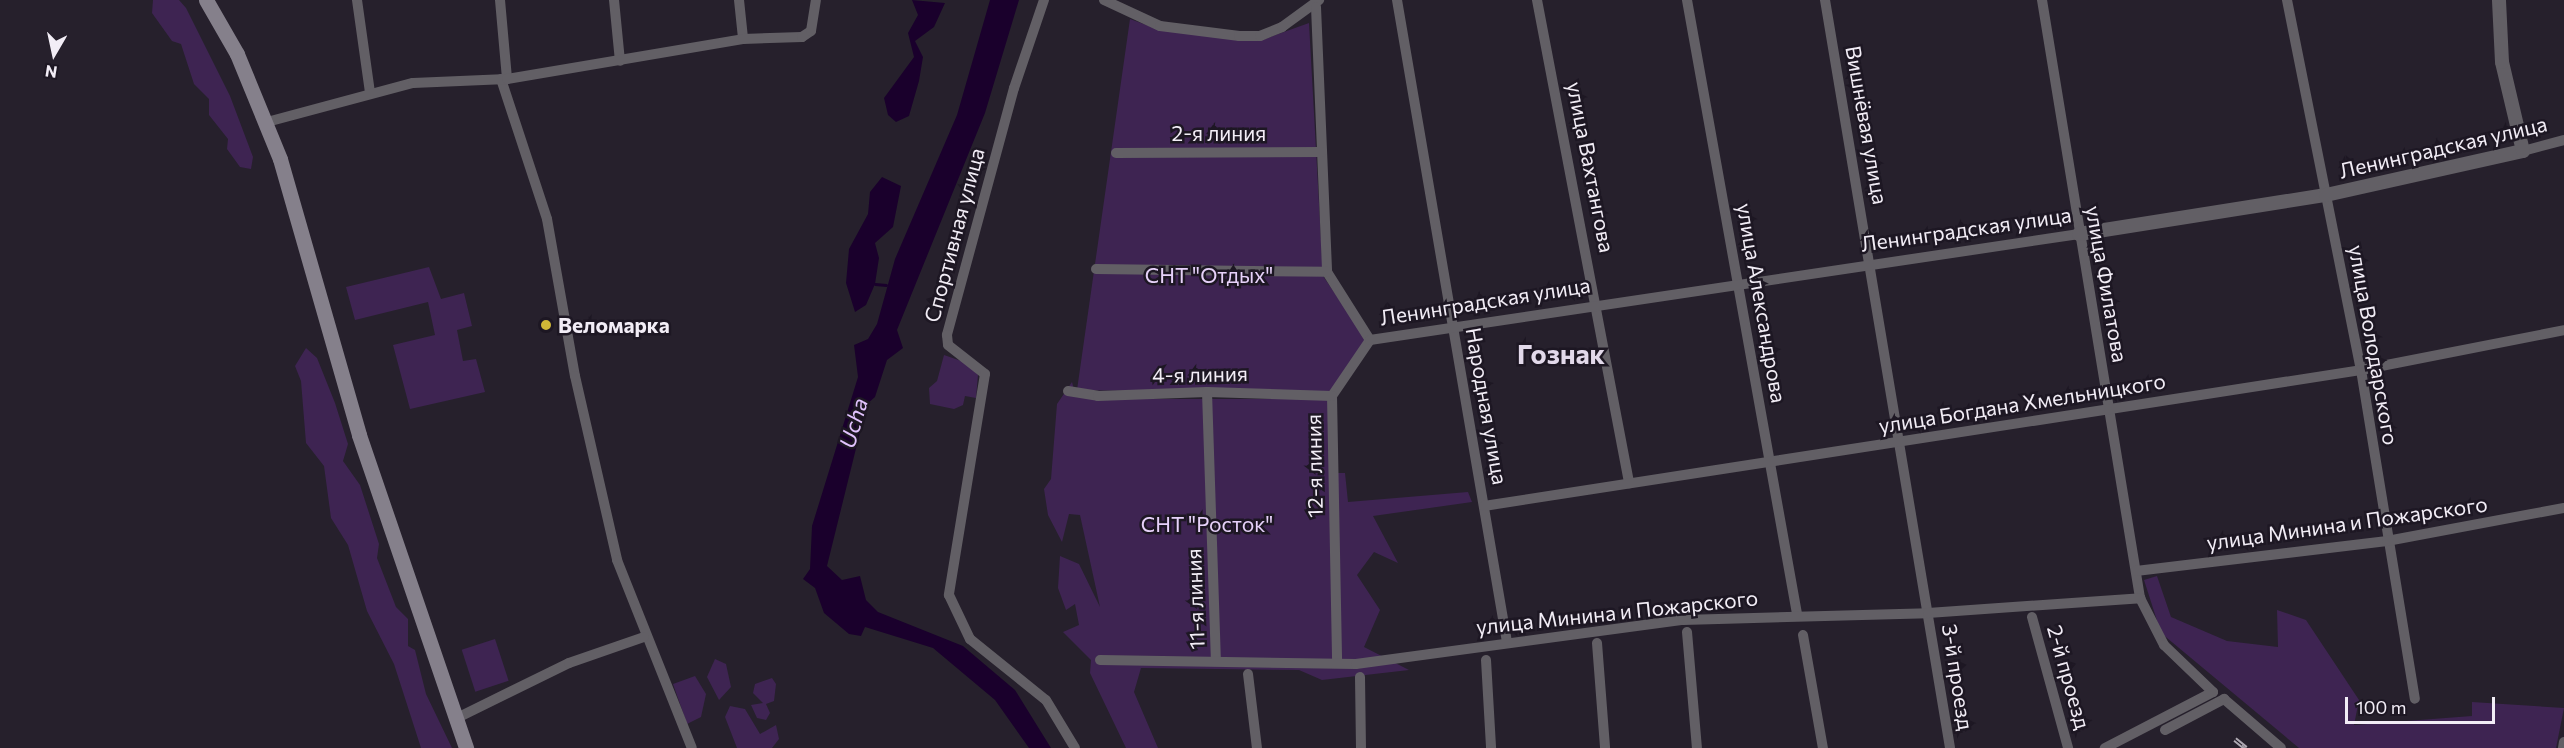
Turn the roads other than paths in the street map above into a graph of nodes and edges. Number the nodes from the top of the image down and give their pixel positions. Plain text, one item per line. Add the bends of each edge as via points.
1 (206, 0) edge
2 (357, 0) edge
3 (500, 0) edge
4 (614, 0) edge
5 (739, 0) edge
6 (816, 0) edge
7 (1044, 0) edge
8 (1104, 0) edge
9 (1397, 0) edge
10 (1537, 0) edge
11 (1687, 0) edge
12 (1825, 0) edge
13 (2042, 0) edge
14 (2287, 0) edge
15 (2499, 0) edge
16 (1317, 3) edge
17 (743, 39) junction
18 (620, 61) junction
19 (504, 79) junction
20 (370, 93) junction
21 (267, 122) junction
22 (2564, 140) edge
23 (2523, 151) junction
24 (1323, 152) junction
25 (1116, 153) dead end
26 (2326, 195) junction
27 (2079, 234) junction
28 (1872, 264) junction
29 (1096, 269) dead end
30 (1327, 272) junction
31 (1739, 285) junction
32 (1599, 305) junction
33 (1453, 328) junction
34 (2564, 330) edge
35 (1370, 340) junction
36 (2361, 370) junction
37 (1068, 391) dead end
38 (1207, 392) junction
39 (1332, 396) junction
40 (2108, 409) junction
41 (1903, 442) junction
42 (1771, 461) junction
43 (1629, 483) junction
44 (1484, 506) junction
45 (2564, 508) edge
46 (2387, 541) junction
47 (2136, 572) junction
48 (2140, 598) junction
49 (1928, 613) junction
50 (1797, 614) junction
51 (2032, 617) dead end
52 (1687, 632) dead end
53 (1803, 635) dead end
54 (644, 637) junction
55 (1507, 642) junction
56 (1597, 643) dead end
57 (1100, 660) dead end
58 (1486, 660) dead end
59 (1337, 661) junction
60 (1216, 662) junction
61 (1248, 674) dead end
62 (1360, 677) dead end
63 (2415, 699) dead end
64 (455, 719) junction
65 (2165, 730) dead end
66 (2564, 742) edge
67 (466, 748) edge
68 (692, 748) edge
69 (1075, 748) edge
70 (1257, 748) edge
71 (1361, 748) edge
72 (1491, 748) edge
73 (1605, 748) edge
74 (1697, 748) edge
75 (1824, 748) edge
76 (1950, 748) edge
77 (2068, 748) edge
78 (2105, 748) edge
79 (2282, 748) edge
80 (2563, 748) edge

1 - 21 main road
2 - 20 street
3 - 19 street
4 - 18 street
5 - 17 street
6 - 17 street via 811,31 802,37
7 - 69 street, Спортивная улица via 1014,88 947,334 948,345 985,374 949,595 977,647 1046,700
8 - 16 street via 1160,26 1239,36 1260,36
9 - 33 street, Народная улица
10 - 32 street, улица Вахтангова
11 - 31 street, улица Александрова
12 - 28 street, Вишнёвая улица
13 - 27 street, улица Филатова
14 - 26 street, улица Володарского
15 - 23 street via 2502,62
16 - 24 street
17 - 18 street
18 - 19 street
19 - 20 street via 452,79
19 - 54 street via 548,219 610,531
20 - 21 street
21 - 64 main road via 363,446
22 - 23 street, Ленинградская улица
23 - 26 street, Ленинградская улица
24 - 25 street, 2-я линия
24 - 30 street
26 - 27 street, Ленинградская улица
26 - 36 street, улица Володарского
27 - 28 street, Ленинградская улица
27 - 40 street, улица Филатова
28 - 31 street, Ленинградская улица
28 - 41 street, Вишнёвая улица
29 - 30 street
30 - 35 street
31 - 32 street, Ленинградская улица
31 - 42 street, улица Александрова
32 - 33 street, Ленинградская улица
32 - 43 street, улица Вахтангова
33 - 35 street, Ленинградская улица
33 - 44 street, Народная улица
34 - 36 street, улица Богдана Хмельницкого
35 - 39 street, 12-я линия
36 - 40 street, улица Богдана Хмельницкого
36 - 46 street, улица Володарского
37 - 38 street, 4-я линия via 1098,396
38 - 39 street, 4-я линия
38 - 60 street, 11-я линия
39 - 59 street, 12-я линия
40 - 41 street, улица Богдана Хмельницкого
40 - 47 street, улица Филатова
41 - 42 street, улица Богдана Хмельницкого
41 - 49 street, Вишнёвая улица
42 - 43 street, улица Богдана Хмельницкого
42 - 50 street, улица Александрова
43 - 44 street, улица Богдана Хмельницкого
44 - 55 street, Народная улица
45 - 46 street, улица Минина и Пожарского
46 - 47 street, улица Минина и Пожарского
46 - 63 street, улица Володарского
47 - 48 street, улица Филатова
48 - 49 street, улица Минина и Пожарского
48 - 78 street, улица Филатова via 2164,645 2213,692
49 - 50 street, улица Минина и Пожарского
49 - 76 street, 3-й проезд
50 - 55 street, улица Минина и Пожарского via 1683,620
51 - 77 street, 2-й проезд
52 - 74 street
53 - 75 street
54 - 64 street via 568,663
54 - 68 street
55 - 59 street, улица Минина и Пожарского via 1356,664
56 - 73 street
57 - 60 street, улица Минина и Пожарского
58 - 72 street
59 - 60 street, улица Минина и Пожарского
61 - 70 street
62 - 71 street
64 - 67 main road
65 - 79 street via 2224,699
66 - 80 street

